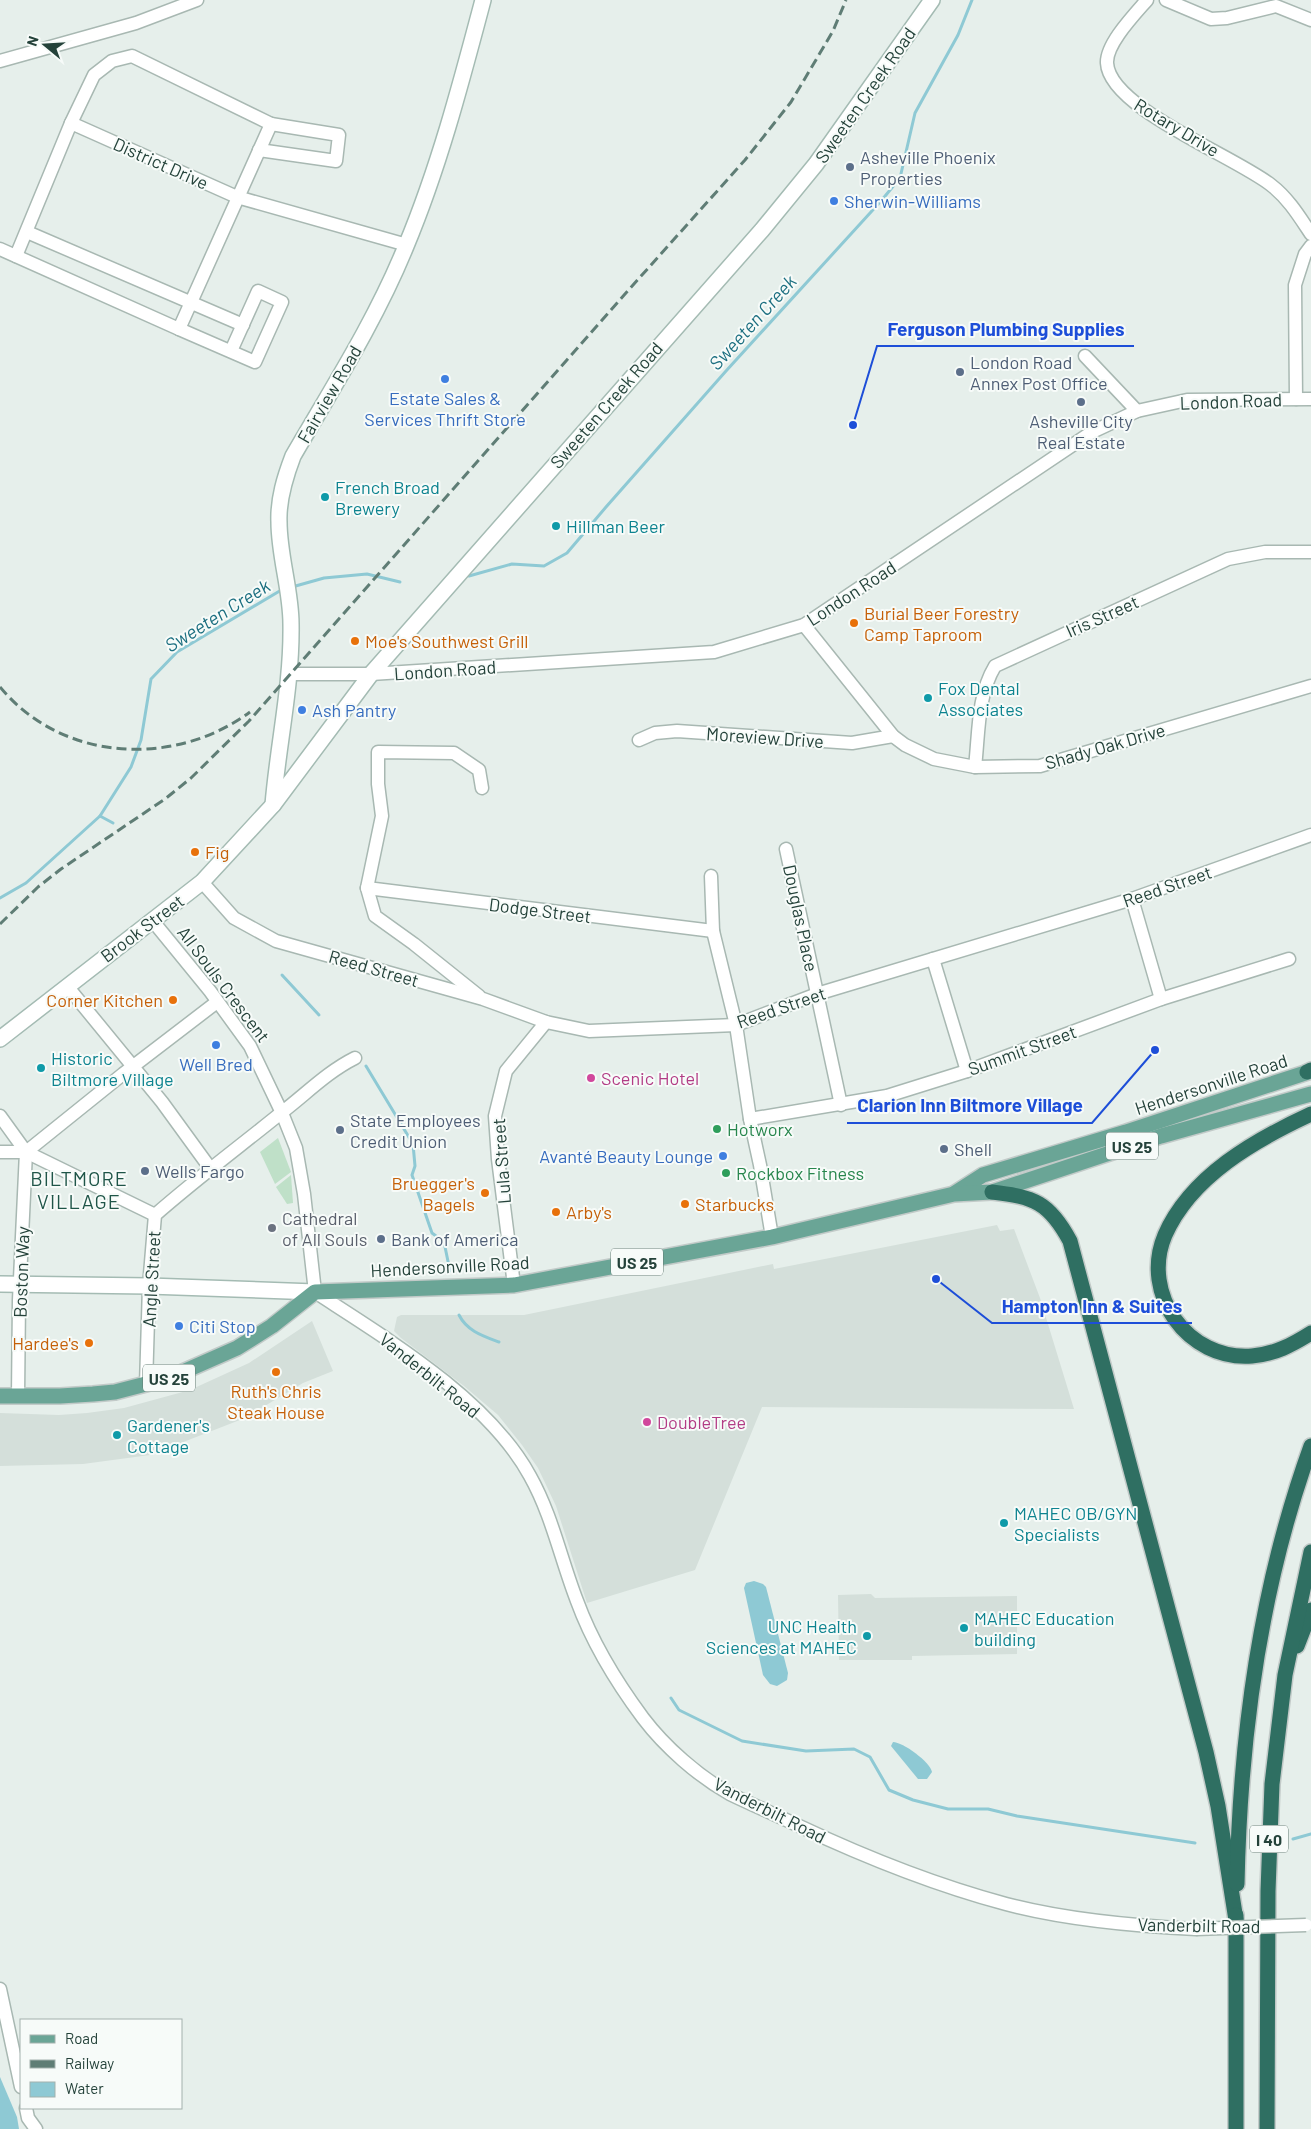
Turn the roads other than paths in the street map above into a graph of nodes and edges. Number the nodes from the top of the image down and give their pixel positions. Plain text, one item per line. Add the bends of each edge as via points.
1 (196, 0) edge
2 (483, 0) edge
3 (932, 0) edge
4 (1146, 0) edge
5 (1166, 0) edge
6 (1311, 20) edge
7 (0, 61) edge
8 (71, 124) junction
9 (271, 124) junction
10 (259, 150) junction
11 (237, 197) junction
12 (27, 232) junction
13 (1311, 234) edge
14 (406, 245) junction
15 (1311, 246) edge
16 (0, 249) edge
17 (16, 256) junction
18 (191, 304) junction
19 (242, 325) junction
20 (179, 329) junction
21 (231, 351) junction
22 (1086, 356) dead end
23 (1311, 398) edge
24 (1296, 399) junction
25 (1137, 411) junction
26 (1311, 552) edge
27 (804, 625) junction
28 (290, 674) junction
29 (371, 674) junction
30 (1311, 686) edge
31 (893, 736) junction
32 (639, 740) dead end
33 (975, 767) junction
34 (482, 788) dead end
35 (273, 805) junction
36 (1311, 835) edge
37 (786, 849) dead end
38 (711, 876) dead end
39 (202, 882) junction
40 (367, 888) junction
41 (1132, 899) junction
42 (152, 920) junction
43 (714, 931) junction
44 (933, 958) junction
45 (1289, 959) dead end
46 (67, 986) junction
47 (817, 994) junction
48 (483, 999) junction
49 (1161, 999) junction
50 (217, 1002) junction
51 (546, 1022) junction
52 (736, 1025) junction
53 (0, 1039) edge
54 (355, 1058) dead end
55 (133, 1066) junction
56 (967, 1070) junction
57 (1310, 1071) edge
58 (1311, 1094) edge
59 (841, 1105) junction
60 (282, 1113) junction
61 (1311, 1114) edge
62 (0, 1116) edge
63 (750, 1119) junction
64 (0, 1152) edge
65 (26, 1152) junction
66 (210, 1168) junction
67 (992, 1192) junction
68 (954, 1194) junction
69 (155, 1215) junction
70 (772, 1237) junction
71 (0, 1284) edge
72 (20, 1284) junction
73 (514, 1285) junction
74 (148, 1286) junction
75 (315, 1292) junction
76 (1311, 1333) edge
77 (146, 1385) junction
78 (0, 1396) edge
79 (18, 1396) junction
80 (1311, 1446) edge
81 (1311, 1552) edge
82 (1311, 1610) edge
83 (1285, 1675) junction
84 (1236, 1920) junction
85 (1309, 1925) edge
86 (0, 1989) edge
87 (20, 2082) edge
88 (26, 2109) edge
89 (36, 2129) edge
90 (1236, 2129) edge
91 (1267, 2129) edge

1 - 7 street via 136,23
2 - 14 main road, Fairview Road via 435,167
3 - 29 main road, Sweeten Creek Road via 816,164 762,230
4 - 13 street, Rotary Drive via 1110,48 1107,63 1111,79 1146,112 1270,184 1287,199
5 - 6 street via 1212,19 1276,6
8 - 9 street via 94,75 112,61 132,56
8 - 11 street, District Drive
8 - 12 street
9 - 10 street
9 - 10 street via 340,135 336,161
10 - 11 street
11 - 14 street, District Drive
11 - 18 street
12 - 17 street
12 - 18 street
14 - 28 main road, Fairview Road via 380,303 293,456 281,496 278,522 291,622
15 - 24 street via 1305,254 1295,285
16 - 17 street
17 - 20 street
18 - 19 street
18 - 20 street
19 - 21 street
19 - 21 street via 258,291 282,302 255,362
20 - 21 street
22 - 25 street
23 - 24 street, London Road
24 - 25 street, London Road via 1187,400
25 - 27 street, London Road via 1086,436
26 - 33 street, Iris Street via 1265,552 1228,559 995,666 983,693
27 - 29 street, London Road via 714,652
27 - 31 street, Shady Oak Drive
28 - 29 street, London Road
28 - 35 main road, Fairview Road
29 - 35 main road, Sweeten Creek Road
30 - 33 street, Shady Oak Drive via 1040,766
31 - 32 street, Moreview Drive via 852,743 677,731
31 - 33 street, Shady Oak Drive via 934,759
34 - 40 street via 479,770 454,753 378,752 382,816
35 - 39 main road, Brook Street
36 - 41 street, Reed Street
37 - 47 street, Douglas Place
38 - 43 street
39 - 42 main road, Brook Street
39 - 48 street, Reed Street via 234,918 276,941
40 - 43 street, Dodge Street
40 - 48 street via 374,916
41 - 44 street, Reed Street
41 - 49 street
42 - 46 main road, Brook Street
42 - 50 street, All Souls Crescent
43 - 52 street
44 - 47 street, Reed Street
44 - 56 street
45 - 49 street, Summit Street
46 - 53 main road, Brook Street
46 - 55 street
47 - 52 street, Reed Street
47 - 59 street, Douglas Place
48 - 51 street, Reed Street
49 - 56 street, Summit Street
50 - 55 street
50 - 60 street, All Souls Crescent via 250,1046
51 - 52 street, Reed Street via 589,1031
51 - 73 street, Lula Street via 506,1070 495,1116
52 - 63 street
54 - 60 street, Angle Street via 337,1067
55 - 65 street
55 - 66 street
56 - 59 street, Summit Street via 887,1096
57 - 68 main road, Hendersonville Road / US 25 via 983,1175
58 - 67 main road, Hendersonville Road / US 25 via 1161,1136
59 - 63 street, Summit Street
60 - 66 street, Angle Street
60 - 75 street, All Souls Crescent via 296,1148
61 - 76 highway via 1276,1130 1209,1176 1176,1215 1165,1235 1158,1275 1161,1294 1171,1316 1183,1331 1213,1350 1250,1356 1277,1352
62 - 65 street
63 - 70 street
64 - 65 street
65 - 69 street
65 - 72 street, Boston Way
66 - 69 street, Angle Street
67 - 68 main road, Hendersonville Road / US 25
67 - 84 highway via 1025,1196 1040,1204 1062,1225 1070,1241 1206,1752
68 - 70 main road, Hendersonville Road / US 25
69 - 74 street, Angle Street
70 - 73 main road, Hendersonville Road / US 25
71 - 72 main road, Hendersonville Road
72 - 74 main road, Hendersonville Road
72 - 79 street, Boston Way
73 - 75 main road, Hendersonville Road / US 25
74 - 75 main road, Hendersonville Road
74 - 77 street, Angle Street
75 - 77 main road, US 25 via 272,1326 237,1348 192,1370
75 - 85 street, Vanderbilt Road, bridge via 409,1354 462,1397 503,1439 530,1476 547,1513 580,1608 614,1674 659,1737 728,1792 834,1843 1008,1904 1153,1927 1196,1929
77 - 79 main road, US 25 via 93,1394
78 - 79 main road, US 25
80 - 84 highway, I 40 via 1277,1559 1255,1669 1241,1778
81 - 83 highway, I 40
82 - 83 highway
83 - 91 highway, I 40 via 1276,1740 1269,1838
84 - 90 highway, I 40
86 - 87 street
88 - 89 street

